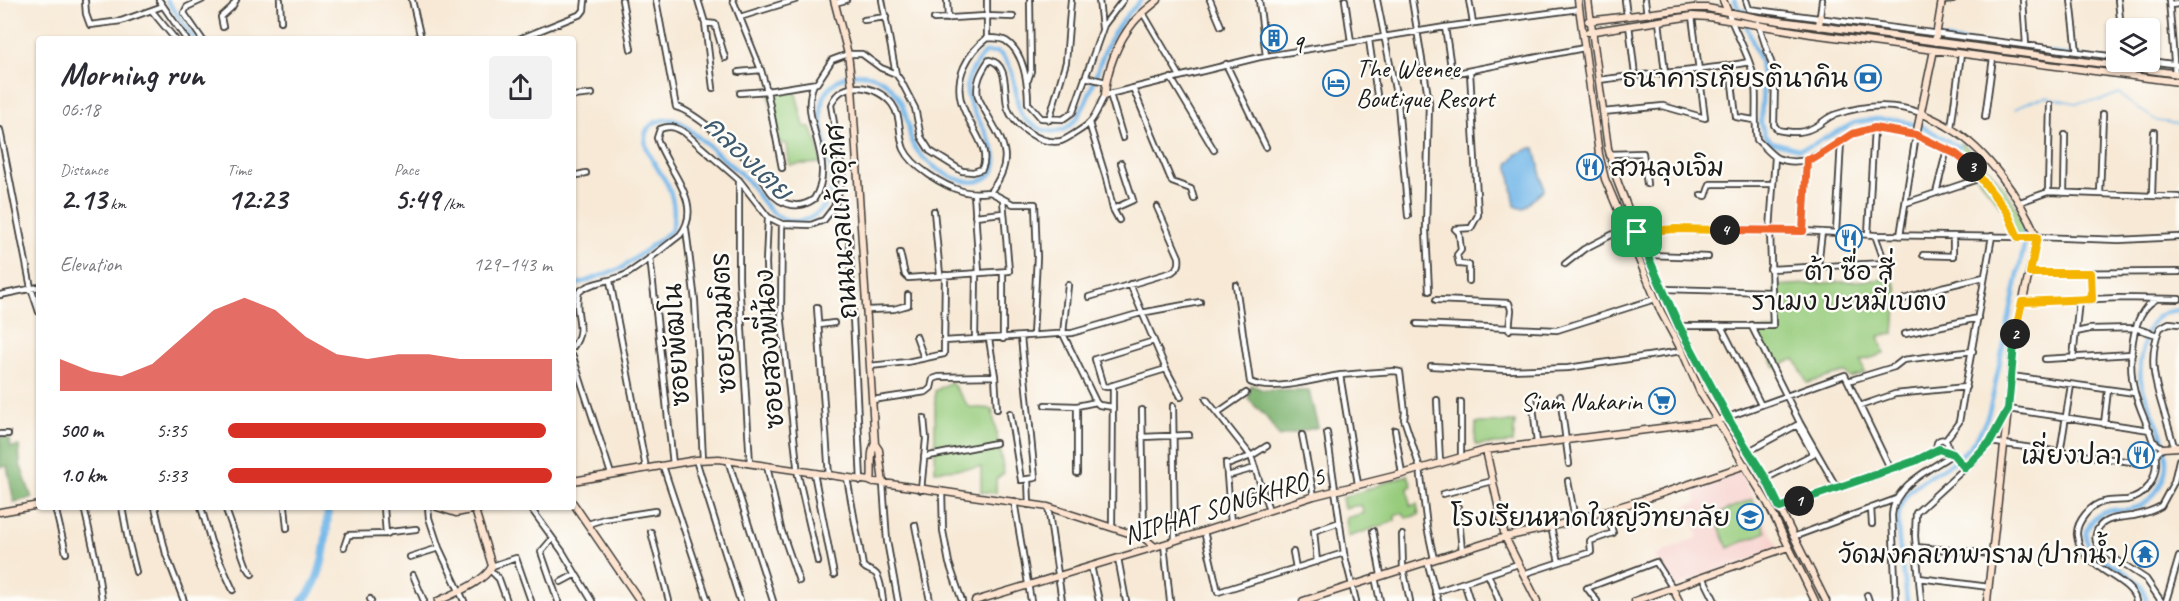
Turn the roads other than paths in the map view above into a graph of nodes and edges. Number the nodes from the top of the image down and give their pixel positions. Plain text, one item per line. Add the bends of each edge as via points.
1 (159, 0) edge
2 (202, 0) edge
3 (236, 0) edge
4 (412, 0) edge
5 (585, 0) edge
6 (622, 0) edge
7 (656, 0) edge
8 (698, 0) edge
9 (733, 0) edge
10 (795, 0) edge
11 (846, 0) edge
12 (882, 0) edge
13 (947, 0) edge
14 (987, 0) edge
15 (1030, 0) edge
16 (1071, 0) edge
17 (1099, 0) edge
18 (1124, 0) edge
19 (1158, 0) edge
20 (1209, 0) edge
21 (1344, 0) edge
22 (1377, 0) edge
23 (1412, 0) edge
24 (1469, 0) edge
25 (1578, 0) edge
26 (1587, 0) edge
27 (1625, 0) edge
28 (1645, 0) edge
29 (1723, 0) edge
30 (1746, 0) edge
31 (1822, 0) edge
32 (1953, 0) edge
33 (2023, 0) edge
34 (2070, 0) edge
35 (2118, 0) edge
36 (85, 1) edge
37 (283, 1) edge
38 (834, 1) edge
39 (1942, 1) edge
40 (1259, 3) edge
41 (2170, 3) edge
42 (2179, 4) edge
43 (163, 6) junction
44 (1579, 9) junction
45 (152, 11) junction
46 (1728, 12) junction
47 (1143, 13) junction
48 (1647, 14) junction
49 (987, 16) junction
50 (1627, 16) junction
51 (1692, 16) junction
52 (740, 17) junction
53 (886, 17) junction
54 (1013, 17) dead end
55 (1820, 17) junction
56 (2120, 18) edge
57 (934, 19) dead end
58 (948, 19) junction
59 (864, 20) dead end
60 (1731, 20) junction
61 (281, 21) dead end
62 (1590, 21) junction
63 (1659, 21) junction
64 (1581, 22) junction
65 (1758, 22) junction
66 (705, 23) junction
67 (1473, 23) junction
68 (1629, 25) junction
69 (1221, 26) dead end
70 (223, 27) dead end
71 (1445, 27) junction
72 (1819, 27) junction
73 (1102, 31) junction
74 (1417, 32) junction
75 (1592, 32) junction
76 (1937, 33) junction
77 (1582, 34) junction
78 (173, 36) edge
79 (184, 36) edge
80 (200, 36) edge
81 (420, 36) edge
82 (526, 36) edge
83 (2172, 36) junction
84 (2179, 36) edge
85 (1384, 37) junction
86 (987, 38) junction
87 (1369, 40) junction
88 (1351, 42) junction
89 (1935, 42) junction
90 (2026, 45) junction
91 (1584, 48) junction
92 (631, 49) dead end
93 (1934, 50) junction
94 (2077, 51) junction
95 (1961, 54) junction
96 (2090, 54) junction
97 (848, 56) junction
98 (1266, 56) junction
99 (2106, 56) edge
100 (725, 58) dead end
101 (1993, 58) junction
102 (2076, 61) junction
103 (1749, 62) junction
104 (2090, 62) junction
105 (2160, 62) edge
106 (2106, 63) edge
107 (1226, 64) junction
108 (2177, 64) edge
109 (1730, 66) junction
110 (761, 69) junction
111 (1699, 70) junction
112 (2160, 71) edge
113 (739, 72) dead end
114 (1470, 72) junction
115 (1665, 73) junction
116 (896, 74) junction
117 (2122, 74) joint
118 (2177, 74) edge
119 (1635, 75) junction
120 (1180, 76) junction
121 (1085, 77) junction
122 (1171, 78) junction
123 (1028, 80) junction
124 (1599, 80) junction
125 (1106, 82) junction
126 (2179, 82) edge
127 (814, 84) junction
128 (852, 86) junction
129 (713, 88) dead end
130 (1133, 88) junction
131 (767, 91) junction
132 (740, 93) dead end
133 (592, 94) dead end
134 (1107, 94) junction
135 (576, 96) edge
136 (1378, 102) dead end
137 (2050, 105) dead end
138 (1603, 112) junction
139 (1921, 113) junction
140 (2103, 114) dead end
141 (1985, 117) dead end
142 (1048, 120) junction
143 (1754, 120) junction
144 (1089, 123) junction
145 (1874, 128) junction
146 (1951, 128) junction
147 (0, 130) edge
148 (2154, 132) dead end
149 (1916, 135) junction
150 (2065, 135) dead end
151 (1123, 138) dead end
152 (1841, 141) junction
153 (1266, 147) dead end
154 (1947, 149) junction
155 (1214, 150) dead end
156 (1609, 154) junction
157 (1775, 157) junction
158 (1807, 159) junction
159 (1121, 163) dead end
160 (782, 168) dead end
161 (586, 173) dead end
162 (576, 175) edge
163 (1981, 178) junction
164 (739, 180) junction
165 (1647, 184) dead end
166 (1772, 184) junction
167 (990, 192) junction
168 (2048, 192) junction
169 (974, 193) junction
170 (1935, 193) junction
171 (2064, 194) junction
172 (2100, 194) junction
173 (1701, 195) dead end
174 (2152, 195) junction
175 (2179, 197) edge
176 (1194, 199) dead end
177 (1003, 200) junction
178 (2020, 202) junction
179 (1906, 203) junction
180 (1157, 207) dead end
181 (1113, 209) junction
182 (934, 211) dead end
183 (1003, 213) junction
184 (975, 216) junction
185 (1408, 216) dead end
186 (768, 217) junction
187 (1119, 220) dead end
188 (782, 224) junction
189 (686, 228) junction
190 (1624, 228) junction
191 (1770, 230) junction
192 (1803, 231) junction
193 (1637, 232) junction
194 (1822, 232) junction
195 (1836, 233) junction
196 (849, 234) dead end
197 (1868, 234) junction
198 (1628, 236) junction
199 (1875, 236) junction
200 (1900, 236) junction
201 (1953, 236) junction
202 (1992, 237) junction
203 (2018, 237) junction
204 (2037, 237) junction
205 (2179, 237) edge
206 (900, 253) dead end
207 (1648, 255) junction
208 (1923, 255) dead end
209 (651, 257) junction
210 (1708, 257) dead end
211 (1564, 264) dead end
212 (1818, 265) junction
213 (1770, 269) junction
214 (1006, 272) junction
215 (2179, 272) edge
216 (977, 273) junction
217 (2030, 273) junction
218 (2091, 273) junction
219 (942, 275) junction
220 (1984, 278) junction
221 (610, 281) junction
222 (1469, 281) dead end
223 (1130, 284) junction
224 (1068, 285) dead end
225 (1236, 285) dead end
226 (36, 287) edge
227 (31, 288) junction
228 (1664, 289) junction
229 (1429, 291) dead end
230 (1771, 292) junction
231 (0, 295) edge
232 (908, 295) dead end
233 (1089, 297) dead end
234 (1655, 299) junction
235 (1904, 299) dead end
236 (2092, 299) junction
237 (2179, 299) edge
238 (1436, 300) dead end
239 (2079, 300) junction
240 (2156, 300) junction
241 (1200, 302) dead end
242 (2022, 302) junction
243 (36, 303) edge
244 (817, 307) dead end
245 (576, 310) edge
246 (576, 310) edge
247 (867, 310) junction
248 (768, 313) dead end
249 (1141, 313) junction
250 (1978, 318) junction
251 (834, 323) dead end
252 (1417, 324) dead end
253 (2179, 324) edge
254 (819, 325) junction
255 (1751, 325) junction
256 (1679, 326) junction
257 (1721, 326) junction
258 (2135, 327) junction
259 (1509, 330) junction
260 (2076, 332) junction
261 (1064, 334) junction
262 (1905, 334) dead end
263 (2155, 334) junction
264 (916, 336) dead end
265 (1033, 336) junction
266 (1020, 337) junction
267 (975, 339) junction
268 (988, 339) junction
269 (1003, 339) junction
270 (576, 341) edge
271 (944, 341) junction
272 (1154, 341) junction
273 (1682, 351) junction
274 (1973, 351) junction
275 (2132, 354) junction
276 (924, 358) junction
277 (2073, 358) junction
278 (2045, 359) dead end
279 (576, 366) edge
280 (870, 366) junction
281 (1431, 366) dead end
282 (1166, 369) junction
283 (1340, 375) junction
284 (995, 376) junction
285 (2011, 376) junction
286 (1847, 378) junction
287 (1113, 385) junction
288 (2071, 385) junction
289 (1966, 387) junction
290 (2108, 390) junction
291 (1246, 393) dead end
292 (2135, 393) junction
293 (1787, 395) junction
294 (1560, 396) dead end
295 (1181, 397) dead end
296 (1532, 397) dead end
297 (1206, 399) dead end
298 (872, 400) junction
299 (1437, 400) dead end
300 (1096, 402) junction
301 (1461, 402) dead end
302 (1045, 405) dead end
303 (1761, 405) junction
304 (1077, 406) junction
305 (1173, 406) dead end
306 (1860, 406) junction
307 (1113, 407) junction
308 (997, 409) dead end
309 (2008, 409) junction
310 (1142, 410) dead end
311 (1010, 413) dead end
312 (1217, 413) junction
313 (1728, 417) junction
314 (924, 418) dead end
315 (2066, 419) junction
316 (1717, 421) junction
317 (2104, 424) junction
318 (1395, 430) dead end
319 (2150, 430) junction
320 (1327, 433) dead end
321 (0, 434) edge
322 (8, 434) dead end
323 (1173, 434) junction
324 (1189, 435) dead end
325 (1302, 435) dead end
326 (1142, 437) junction
327 (1565, 440) junction
328 (1943, 440) junction
329 (2153, 441) junction
330 (1990, 442) junction
331 (996, 443) dead end
332 (1537, 443) junction
333 (875, 444) junction
334 (2005, 444) junction
335 (1267, 446) dead end
336 (2176, 447) edge
337 (1942, 448) junction
338 (2163, 448) junction
339 (1486, 450) junction
340 (1749, 451) junction
341 (2060, 453) junction
342 (1953, 454) junction
343 (1251, 456) junction
344 (924, 457) junction
345 (1461, 457) junction
346 (2155, 457) junction
347 (703, 459) junction
348 (696, 460) junction
349 (728, 460) junction
350 (2179, 460) edge
351 (1440, 463) junction
352 (673, 464) junction
353 (750, 464) junction
354 (1569, 464) dead end
355 (1746, 465) junction
356 (663, 466) junction
357 (767, 466) junction
358 (1964, 467) junction
359 (646, 468) junction
360 (1255, 468) junction
361 (1420, 468) junction
362 (799, 470) junction
363 (1891, 470) junction
364 (814, 473) junction
365 (1077, 473) dead end
366 (610, 474) junction
367 (1402, 474) junction
368 (829, 476) junction
369 (1227, 476) junction
370 (847, 478) junction
371 (1028, 479) junction
372 (1766, 479) junction
373 (576, 480) edge
374 (861, 480) junction
375 (1492, 481) junction
376 (1568, 481) dead end
377 (871, 482) junction
378 (884, 484) junction
379 (1358, 484) junction
380 (1836, 488) junction
381 (921, 490) junction
382 (1335, 490) junction
383 (942, 491) junction
384 (1262, 491) junction
385 (1443, 494) dead end
386 (1314, 496) junction
387 (1234, 500) dead end
388 (1896, 500) junction
389 (1014, 501) junction
390 (1029, 505) junction
391 (36, 506) edge
392 (576, 507) edge
393 (1048, 507) junction
394 (1458, 507) dead end
395 (1780, 508) junction
396 (1871, 508) junction
397 (56, 510) edge
398 (85, 510) edge
399 (123, 510) edge
400 (156, 510) edge
401 (202, 510) edge
402 (226, 510) edge
403 (285, 510) edge
404 (384, 510) edge
405 (428, 510) edge
406 (446, 510) edge
407 (475, 510) joint
408 (532, 510) edge
409 (1269, 510) junction
410 (655, 511) dead end
411 (1607, 511) junction
412 (0, 512) edge
413 (1575, 519) junction
414 (1231, 522) junction
415 (1340, 522) junction
416 (588, 524) junction
417 (1872, 524) dead end
418 (915, 525) dead end
419 (1112, 527) junction
420 (1551, 527) junction
421 (287, 528) dead end
422 (416, 529) dead end
423 (1204, 531) junction
424 (1373, 531) dead end
425 (651, 532) dead end
426 (387, 534) junction
427 (1402, 535) dead end
428 (1506, 537) junction
429 (1793, 537) junction
430 (1144, 538) junction
431 (552, 539) junction
432 (1175, 540) junction
433 (1164, 544) junction
434 (344, 547) dead end
435 (1788, 547) junction
436 (1916, 547) junction
437 (439, 548) junction
438 (1155, 548) junction
439 (1462, 551) junction
440 (1293, 552) dead end
441 (66, 553) dead end
442 (1344, 553) junction
443 (1991, 554) junction
444 (410, 557) dead end
445 (2179, 557) edge
446 (1118, 558) junction
447 (1430, 560) junction
448 (1317, 561) junction
449 (818, 562) dead end
450 (1559, 562) junction
451 (1518, 564) junction
452 (1807, 564) junction
453 (1092, 566) junction
454 (491, 568) junction
455 (1296, 568) junction
456 (1403, 568) junction
457 (1798, 569) junction
458 (2178, 569) edge
459 (136, 572) dead end
460 (252, 574) dead end
461 (576, 574) junction
462 (1488, 574) junction
463 (1523, 574) junction
464 (412, 575) dead end
465 (834, 575) dead end
466 (1058, 576) junction
467 (1378, 576) junction
468 (1703, 577) junction
469 (1918, 578) junction
470 (799, 581) dead end
471 (561, 582) dead end
472 (1464, 582) junction
473 (1352, 584) junction
474 (1028, 585) junction
475 (1672, 587) junction
476 (1989, 587) junction
477 (233, 590) dead end
478 (459, 591) junction
479 (1004, 592) junction
480 (1327, 592) junction
481 (1436, 592) junction
482 (1867, 595) dead end
483 (1647, 599) edge
484 (102, 601) edge
485 (184, 601) edge
486 (424, 601) edge
487 (438, 601) edge
488 (464, 601) edge
489 (507, 601) edge
490 (531, 601) edge
491 (558, 601) edge
492 (592, 601) edge
493 (640, 601) edge
494 (669, 601) edge
495 (708, 601) edge
496 (740, 601) edge
497 (773, 601) edge
498 (883, 601) edge
499 (898, 601) edge
500 (930, 601) edge
501 (962, 601) edge
502 (975, 601) edge
503 (1005, 601) edge
504 (1030, 601) edge
505 (1062, 601) edge
506 (1099, 601) edge
507 (1126, 601) edge
508 (1170, 601) edge
509 (1303, 601) edge
510 (1327, 601) edge
511 (1356, 601) edge
512 (1380, 601) edge
513 (1410, 601) edge
514 (1438, 601) edge
515 (1470, 601) edge
516 (1498, 601) edge
517 (1538, 601) edge
518 (1597, 601) edge
519 (1635, 601) edge
520 (1679, 601) edge
521 (1715, 601) edge
522 (1815, 601) edge
523 (1826, 601) edge
524 (1869, 601) edge
525 (1896, 601) edge
526 (1921, 601) edge
527 (1987, 601) edge
528 (2136, 601) edge
529 (2161, 601) edge
530 (2166, 601) edge

1 - 43 street
2 - 80 street via 184,13
3 - 70 street via 221,17
4 - 81 street
5 - 82 street via 581,14
6 - 92 street
7 - 127 street via 676,107 692,114 750,163 776,197 795,205 814,199 822,176 810,102
8 - 66 street
9 - 52 street
10 - 52 street
11 - 38 street
12 - 53 street
13 - 58 street
14 - 49 street
15 - 123 street
16 - 142 street via 1066,62
17 - 73 street
18 - 73 street
19 - 47 street
20 - 69 street
21 - 88 street
22 - 85 street
23 - 74 street
24 - 67 street
25 - 44 street
26 - 62 street
27 - 50 street
28 - 48 street
29 - 46 street
30 - 55 street via 1749,9
31 - 55 street
32 - 39 street
33 - 90 street
34 - 94 street
35 - 56 street
36 - 45 street via 90,25
37 - 61 street
38 - 97 street, ถนนนวลแก้วอุทิศ
39 - 76 street
40 - 98 street
41 - 42 street
41 - 83 street
43 - 45 street
43 - 79 street
44 - 64 street
44 - 67 street
45 - 78 street
46 - 48 street via 1693,8
46 - 60 street
46 - 65 street
47 - 120 street
47 - 125 street via 1120,44
48 - 50 street
49 - 54 street
49 - 58 street
49 - 86 street
50 - 62 street
51 - 60 street
51 - 63 street
51 - 111 street
52 - 110 street
53 - 59 street
53 - 116 street
55 - 72 street
55 - 76 street
57 - 58 street
60 - 65 street
60 - 103 street
62 - 64 street
62 - 75 street
63 - 68 street
63 - 115 street
64 - 77 street
65 - 72 street
65 - 93 street
65 - 139 street via 1772,64 1774,125 1778,130 1809,131 1832,116 1888,105
66 - 100 street via 715,24
66 - 129 street
67 - 71 street
68 - 75 street
68 - 119 street
71 - 74 street
71 - 114 street via 1452,74
72 - 89 street
73 - 121 street
74 - 85 street
74 - 229 street via 1429,102
75 - 77 street
75 - 124 street
76 - 89 street
76 - 90 street
77 - 91 street
83 - 84 street
83 - 108 street
85 - 87 street
85 - 185 street via 1398,104
86 - 116 street via 969,55 958,92 962,109 985,151 982,169 962,171 930,151 921,137 915,108
86 - 123 street via 1005,40 1017,52
87 - 88 street
87 - 136 street
88 - 98 street
89 - 102 street
90 - 94 street
91 - 114 street
91 - 190 street via 1601,169
93 - 95 street
93 - 139 street
94 - 96 street
94 - 102 street
95 - 101 street
95 - 146 street
96 - 99 street
96 - 104 street
97 - 116 street via 862,54
97 - 127 street via 832,60
97 - 128 street, ถนนนวลแก้วอุทิศ
98 - 107 street
101 - 117 street
101 - 141 street
102 - 104 street
103 - 109 street
103 - 143 street via 1755,84
104 - 106 street
105 - 108 street
107 - 120 street
107 - 153 street
108 - 118 street
109 - 111 street
109 - 143 street via 1736,117
110 - 113 street
110 - 131 street
111 - 115 street
111 - 138 street via 1705,118 1663,106
112 - 118 street
114 - 222 street via 1478,215 1471,228 1455,229 1460,233 1459,264 1469,265
115 - 119 street
117 - 126 street
119 - 124 street
120 - 122 street
121 - 125 street
121 - 142 street via 1073,111 1063,119
122 - 130 street
122 - 155 street
123 - 142 street via 1028,103 1041,118
124 - 138 street
125 - 134 street
127 - 131 street
128 - 169 street via 865,87 892,105 904,148 921,170 961,191
128 - 188 street via 834,98 831,105 843,168 834,207 824,220 811,225
128 - 247 street, ถนนนวลแก้วอุทิศ
130 - 134 street
130 - 176 street via 1172,182 1191,189
131 - 132 street
131 - 160 street
133 - 135 street
134 - 144 street
134 - 151 street
137 - 168 street
138 - 156 street
139 - 146 street
139 - 149 street
140 - 172 street
143 - 157 street via 1756,140
144 - 167 street via 1062,141 1038,138 1025,130 1008,109 998,64 989,60 977,88 1006,154 1004,168
144 - 181 street
145 - 149 street
145 - 152 street
145 - 197 street
146 - 178 street via 1988,162
147 - 227 street
148 - 174 street
149 - 154 street
149 - 179 street
150 - 171 street
152 - 158 street
152 - 195 street
154 - 163 street via 1964,159
154 - 170 street
156 - 165 street via 1643,153
156 - 193 street
157 - 158 street via 1792,162
157 - 166 street
158 - 192 street
159 - 181 street via 1133,200
161 - 162 street
163 - 170 street
163 - 203 street via 2007,212
164 - 186 street
164 - 189 street, ซอยพัฒโน via 678,128 660,129 658,143 679,178 687,204
164 - 353 street, ซอยรวมมิตร via 739,279
166 - 173 street via 1710,184 1706,196
166 - 191 street
167 - 169 street
167 - 177 street
168 - 171 street
168 - 178 street
169 - 184 street
170 - 179 street
171 - 172 street
172 - 174 street
174 - 175 street
177 - 183 street
177 - 265 street via 1035,204
178 - 204 street
179 - 200 street
180 - 223 street via 1179,264 1172,272
181 - 187 street
182 - 219 street
183 - 184 street
183 - 214 street
184 - 216 street
186 - 188 street
186 - 248 street
188 - 362 street, ซอยสองพี่น้อง via 781,314
189 - 209 street
189 - 347 street, ซอยพัฒโน
190 - 198 street
190 - 211 street
191 - 192 street
191 - 193 street
191 - 213 street
192 - 194 street
193 - 198 street
193 - 207 street
194 - 195 street
194 - 212 street
195 - 197 street
196 - 374 street
197 - 199 street
198 - 234 street
199 - 200 street
199 - 212 street via 1885,263
200 - 201 street
201 - 202 street
201 - 208 street via 1953,256
202 - 203 street
202 - 220 street
203 - 204 street
204 - 205 street
204 - 217 street
206 - 219 street via 908,278
207 - 210 street
207 - 228 street
209 - 221 street
209 - 352 street
212 - 213 street
213 - 230 street
214 - 216 street
214 - 269 street
215 - 218 street
216 - 219 street
216 - 267 street
217 - 218 street
217 - 242 street
218 - 236 street
219 - 271 street
220 - 235 street
220 - 250 street
221 - 245 street via 579,292
221 - 359 street
223 - 233 street
223 - 249 street
224 - 261 street
225 - 283 street via 1250,382 1263,386 1292,384
226 - 227 street
227 - 231 street
227 - 243 street
228 - 230 street
228 - 256 street
230 - 255 street via 1773,326
232 - 247 street via 908,305
234 - 259 street via 1557,330
234 - 273 street
236 - 239 street
236 - 240 street
237 - 240 street
238 - 259 street via 1509,303
239 - 242 street
239 - 260 street
240 - 258 street
241 - 249 street
242 - 285 street
244 - 254 street
246 - 270 street via 581,330
247 - 280 street, ถนนนวลแก้วอุทิศ
249 - 261 street
249 - 272 street
250 - 262 street
250 - 274 street
251 - 254 street
252 - 259 street
253 - 263 street via 2163,325
254 - 368 street
255 - 257 street
255 - 293 street
256 - 257 street
256 - 313 street
257 - 303 street
258 - 260 street
258 - 263 street
258 - 275 street
260 - 277 street
261 - 265 street
261 - 300 street
263 - 336 street via 2154,382
264 - 276 street
265 - 266 street
266 - 269 street
266 - 371 street via 1035,478
267 - 268 street
267 - 271 street
268 - 269 street
268 - 284 street
271 - 276 street via 944,354
272 - 282 street
272 - 287 street via 1095,359 1103,386
273 - 281 street via 1568,368
273 - 316 street
274 - 286 street via 1903,360 1894,367
274 - 289 street
275 - 277 street
275 - 292 street
276 - 280 street
277 - 278 street
279 - 366 street
280 - 298 street, ถนนนวลแก้วอุทิศ
282 - 287 street
282 - 295 street
283 - 361 street via 1400,372 1404,423
283 - 379 street
284 - 298 street via 939,376 926,392
284 - 308 street
285 - 288 street
285 - 309 street
286 - 293 street
286 - 306 street
287 - 307 street
288 - 290 street
288 - 315 street
289 - 306 street via 1896,394
289 - 328 street via 1959,422
290 - 292 street
290 - 317 street
291 - 312 street
292 - 319 street
293 - 303 street
293 - 380 street
294 - 327 street
296 - 332 street
297 - 312 street
298 - 333 street, ถนนนวลแก้วอุทิศ
299 - 351 street
300 - 304 street
300 - 307 street
301 - 345 street
302 - 304 street
303 - 313 street
304 - 365 street
305 - 323 street
306 - 363 street
307 - 419 street
309 - 315 street
309 - 330 street
309 - 334 street
310 - 326 street
311 - 371 street via 1021,480
312 - 343 street
313 - 316 street, NIPHAT SONGKHRO 5
313 - 340 street
314 - 344 street
315 - 317 street
315 - 341 street
316 - 327 street, NIPHAT SONGKHRO 5
316 - 355 street
317 - 319 street
318 - 367 street
319 - 329 street
320 - 382 street
321 - 322 street
323 - 324 street
323 - 326 street
323 - 432 street
325 - 386 street
326 - 430 street
327 - 332 street, NIPHAT SONGKHRO 5
327 - 354 street
328 - 337 street
328 - 337 street
329 - 338 street
329 - 346 street
330 - 334 street
330 - 358 street
331 - 344 street
332 - 339 street, NIPHAT SONGKHRO 5
333 - 377 street, ถนนนวลแก้วอุทิศ
333 - 378 street, ถนนนวลแก้วอุทิศ
334 - 341 street
334 - 443 street
335 - 343 street
336 - 338 street
337 - 342 street
337 - 363 street
338 - 346 street
339 - 345 street, NIPHAT SONGKHRO 5
339 - 375 street
340 - 372 street
340 - 372 street via 1797,425 1813,454
341 - 346 street via 2139,463
342 - 358 street
342 - 388 street via 1911,482
343 - 360 street
343 - 369 street via 1228,463
344 - 381 street
345 - 351 street, NIPHAT SONGKHRO 5
346 - 528 street via 2152,480 2146,490 2130,499 2100,503 2082,519 2077,533 2090,560 2129,587
347 - 348 street
347 - 349 street
348 - 352 street
348 - 496 street
349 - 353 street
349 - 497 street
350 - 529 street via 2174,482 2162,504 2106,521 2098,528 2095,539 2103,551 2146,579
351 - 361 street, NIPHAT SONGKHRO 5
352 - 356 street
353 - 357 street
355 - 411 street
355 - 435 street
356 - 359 street
356 - 495 street
357 - 362 street
357 - 470 street via 781,530
358 - 436 street via 1917,510
359 - 366 street
360 - 369 street
360 - 384 street
361 - 367 street, NIPHAT SONGKHRO 5
361 - 447 street
362 - 364 street
362 - 449 street, ซอยสองพี่น้อง
363 - 380 street
364 - 368 street
364 - 465 street
366 - 373 street
367 - 379 street, NIPHAT SONGKHRO 5
368 - 370 street
369 - 414 street
370 - 374 street
370 - 498 street via 863,566 878,577
371 - 390 street
372 - 395 street
374 - 377 street
375 - 385 street
375 - 428 street
376 - 413 street
377 - 378 street
378 - 381 street
378 - 499 street via 887,541
379 - 382 street, NIPHAT SONGKHRO 5
380 - 395 street
381 - 383 street
382 - 386 street, NIPHAT SONGKHRO 5
382 - 415 street
383 - 389 street
383 - 501 street via 943,531
384 - 387 street
384 - 409 street
386 - 409 street, NIPHAT SONGKHRO 5
388 - 396 street
388 - 525 street via 1892,515
389 - 390 street
389 - 474 street
390 - 393 street
391 - 412 street
392 - 416 street
393 - 419 street
393 - 466 street
394 - 439 street
395 - 429 street
396 - 417 street
396 - 429 street
397 - 441 street
398 - 484 street
399 - 459 street
400 - 485 street via 166,554
401 - 477 street via 211,542
402 - 460 street
403 - 421 street
404 - 426 street
405 - 437 street
406 - 407 street
407 - 454 street
408 - 431 street
409 - 414 street, NIPHAT SONGKHRO 5
410 - 416 street
411 - 413 street
411 - 450 street via 1613,533 1590,541 1591,552
413 - 420 street
414 - 423 street, NIPHAT SONGKHRO 5
415 - 442 street
415 - 448 street via 1314,531
416 - 493 street
418 - 500 street
419 - 430 street
420 - 428 street
420 - 450 street
422 - 426 street
423 - 432 street, NIPHAT SONGKHRO 5
423 - 455 street via 1218,592
424 - 467 street
425 - 494 street
426 - 434 street via 348,536
427 - 456 street
428 - 439 street
428 - 451 street
429 - 452 street
430 - 438 street
431 - 461 street
431 - 491 street via 542,552
432 - 433 street, NIPHAT SONGKHRO 5
433 - 438 street, NIPHAT SONGKHRO 5
433 - 508 street
435 - 457 street
435 - 468 street
436 - 443 street
436 - 469 street
437 - 444 street
437 - 478 street
438 - 446 street, NIPHAT SONGKHRO 5
439 - 447 street
440 - 455 street
442 - 448 street
442 - 473 street
443 - 476 street
445 - 458 street
446 - 453 street, NIPHAT SONGKHRO 5
446 - 507 street
447 - 456 street
447 - 481 street
448 - 455 street
450 - 463 street
451 - 462 street
451 - 463 street
452 - 457 street
452 - 523 street
453 - 466 street, NIPHAT SONGKHRO 5
453 - 506 street
454 - 478 street via 487,575
454 - 489 street
454 - 490 street via 516,558
456 - 467 street
456 - 513 street
457 - 522 street
458 - 530 street
461 - 471 street
461 - 492 street
462 - 472 street
462 - 516 street
463 - 517 street
464 - 486 street
466 - 474 street, NIPHAT SONGKHRO 5
466 - 505 street
467 - 473 street
467 - 512 street
468 - 475 street
468 - 521 street
469 - 476 street
469 - 526 street
472 - 481 street
472 - 515 street
473 - 480 street
473 - 511 street
474 - 479 street, NIPHAT SONGKHRO 5
474 - 504 street
475 - 483 street
475 - 518 street via 1656,562 1587,588
475 - 520 street
476 - 527 street
478 - 487 street
478 - 488 street
479 - 502 street, NIPHAT SONGKHRO 5
479 - 503 street
480 - 509 street
480 - 510 street
481 - 514 street
482 - 524 street
483 - 519 street

